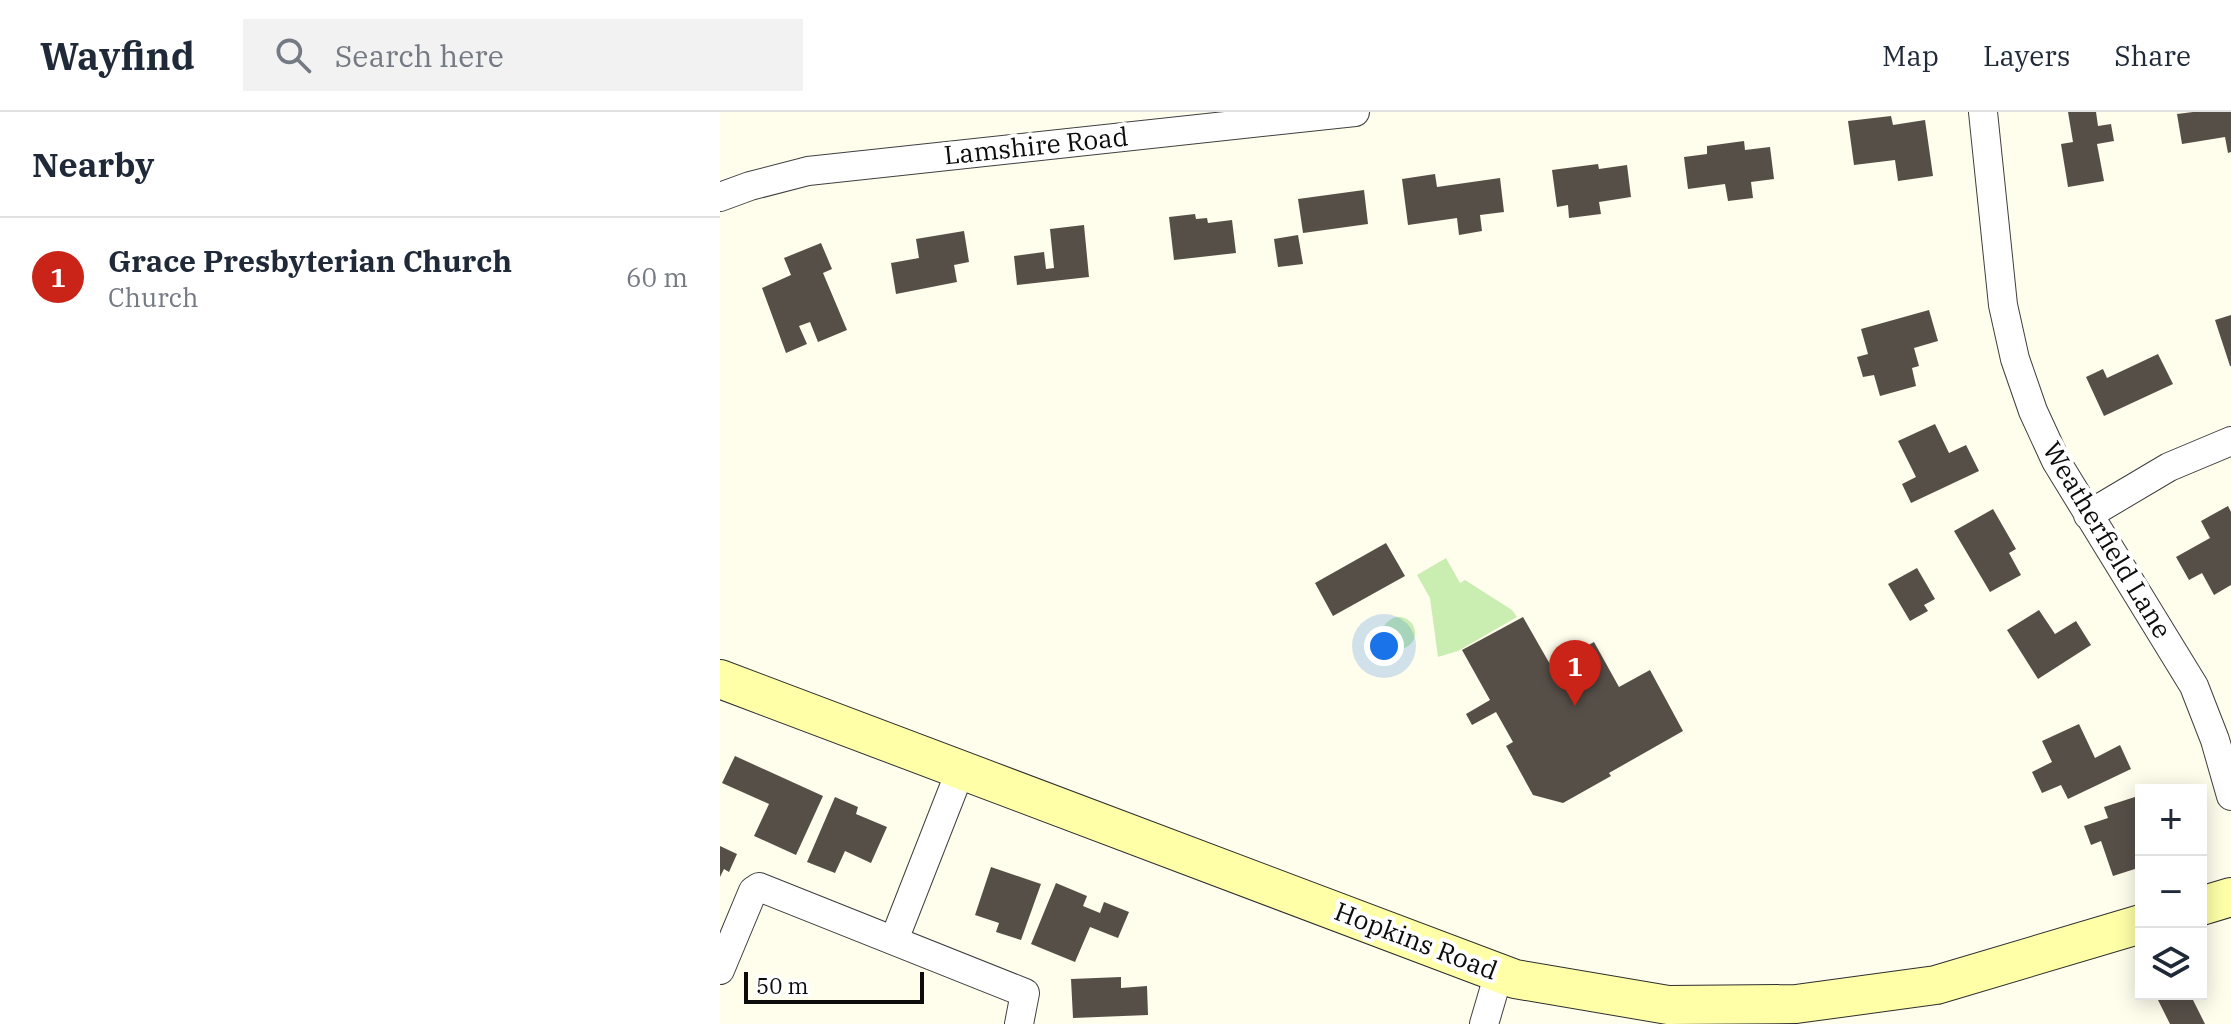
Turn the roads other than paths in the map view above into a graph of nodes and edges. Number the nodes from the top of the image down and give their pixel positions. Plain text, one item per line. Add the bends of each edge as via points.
1 (1355, 112) edge
2 (1983, 112) edge
3 (720, 197) edge
4 (2231, 441) edge
5 (2088, 515) junction
6 (720, 679) edge
7 (961, 769) junction
8 (2231, 796) edge
9 (2231, 897) edge
10 (2207, 904) edge
11 (2135, 926) edge
12 (894, 940) junction
13 (720, 970) edge
14 (1499, 973) junction
15 (1019, 1024) edge
16 (1484, 1024) edge

1 - 3 street, Lamshire Road via 808,171
2 - 5 street, Weatherfield Lane via 2003,305 2015,359 2056,461
4 - 5 street via 2169,467
5 - 8 street, Weatherfield Lane via 2194,686
6 - 7 main road, Hopkins Road
7 - 12 street
7 - 14 main road, Hopkins Road
9 - 10 main road
11 - 14 main road, Hopkins Road via 1936,985 1796,1004 1668,1005
12 - 13 street via 759,887
12 - 15 street via 1025,993
14 - 16 street

